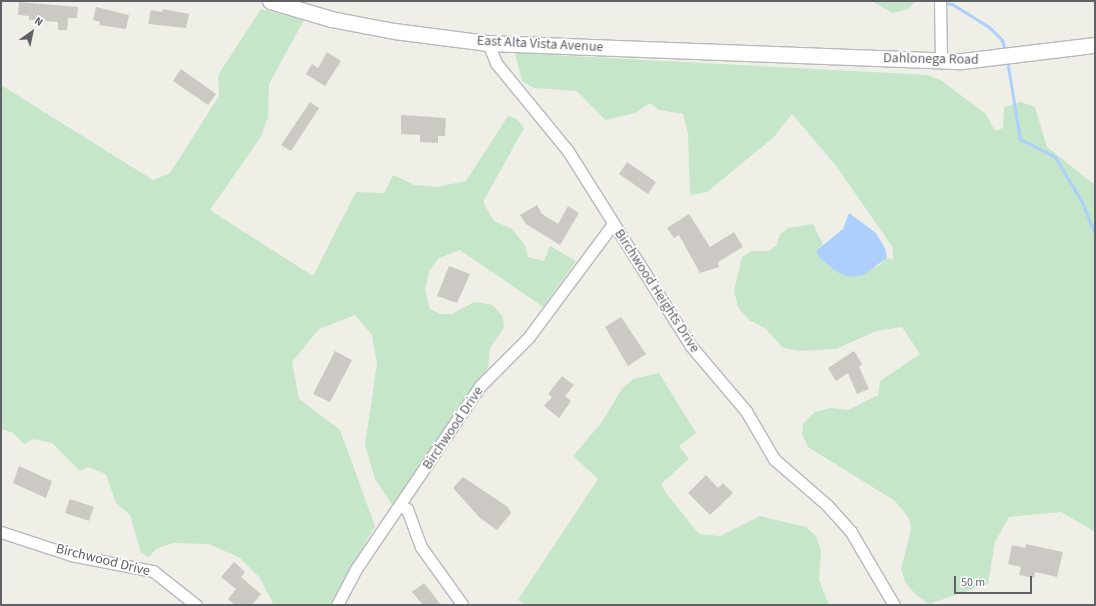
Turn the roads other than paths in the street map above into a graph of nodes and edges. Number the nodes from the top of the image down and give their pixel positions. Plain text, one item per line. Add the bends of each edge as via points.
1 (270, 1) edge
2 (940, 1) edge
3 (488, 43) junction
4 (1095, 45) edge
5 (814, 55) joint
6 (941, 61) junction
7 (613, 224) junction
8 (401, 506) junction
9 (1, 532) edge
10 (462, 604) dead end
11 (196, 605) edge
12 (337, 605) edge
13 (894, 605) edge

1 - 3 main road, East Alta Vista Avenue via 364,25 425,37
2 - 6 street
3 - 5 main road, East Alta Vista Avenue
3 - 7 street, Birchwood Heights Drive via 496,63 555,133
4 - 6 main road, Dahlonega Road via 1050,53
5 - 6 main road, Dahlonega Road
7 - 8 street, Birchwood Drive via 528,338 480,386
7 - 13 street, Birchwood Heights Drive via 690,345 746,411 774,459 827,505 851,532
8 - 10 street via 407,509 421,546
8 - 12 street, Birchwood Drive via 356,569
9 - 11 street, Birchwood Drive via 71,555 153,571

